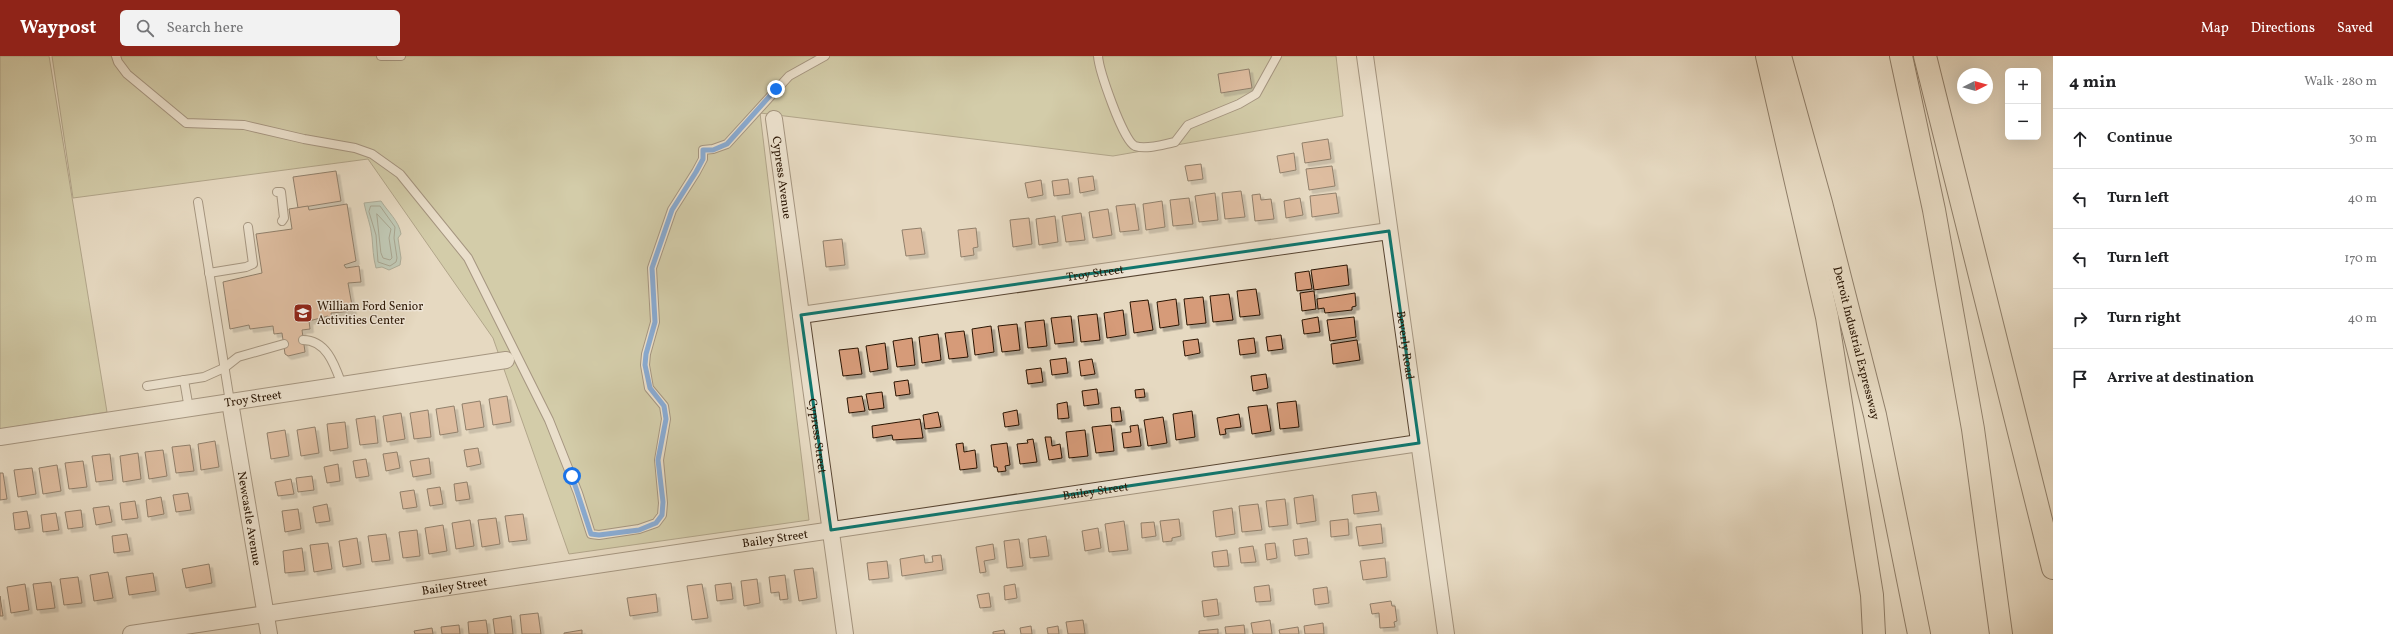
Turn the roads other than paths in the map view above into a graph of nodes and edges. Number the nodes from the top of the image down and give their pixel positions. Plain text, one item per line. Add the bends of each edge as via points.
1 (116, 56) edge
2 (381, 56) edge
3 (401, 56) edge
4 (825, 56) edge
5 (1098, 56) edge
6 (1277, 56) edge
7 (1365, 56) edge
8 (1767, 56) edge
9 (1780, 56) edge
10 (1901, 56) edge
11 (1925, 56) edge
12 (774, 119) dead end
13 (277, 192) dead end
14 (198, 202) dead end
15 (282, 221) dead end
16 (248, 227) dead end
17 (1389, 232) junction
18 (791, 237) joint
19 (209, 273) junction
20 (801, 315) junction
21 (303, 340) dead end
22 (284, 344) dead end
23 (506, 360) dead end
24 (224, 368) junction
25 (184, 380) junction
26 (342, 385) junction
27 (147, 386) dead end
28 (230, 402) junction
29 (189, 409) junction
30 (0, 437) edge
31 (1419, 443) junction
32 (831, 530) junction
33 (2053, 568) edge
34 (266, 614) junction
35 (131, 634) edge
36 (269, 634) edge
37 (845, 634) edge
38 (1446, 634) edge
39 (1874, 634) edge
40 (1919, 634) edge
41 (2001, 634) edge

1 - 4 lane via 128,74 186,123 244,125 355,148 372,154 400,174 468,258 549,420 591,534 599,535 648,527 656,523 662,515 658,460 666,419 664,406 650,388 645,365 655,322 652,268 672,210 703,159 703,150 713,150 727,144 789,76
2 - 3 lane
5 - 6 lane via 1123,131 1130,142 1145,147 1175,142 1188,125 1248,100 1261,88
7 - 17 street, Beverly Road
8 - 39 highway via 1827,317 1872,595
9 - 40 highway, Detroit Industrial Expressway via 1821,203 1875,416
10 - 41 highway via 1934,210 1973,429
11 - 33 highway
12 - 18 street, Cypress Avenue
13 - 15 lane via 281,192 284,218
14 - 19 lane
16 - 19 lane via 253,264
17 - 20 street, Troy Street
17 - 31 street, Beverly Road
18 - 20 street, Cypress Street
19 - 24 lane
20 - 32 street, Cypress Street
21 - 26 lane via 314,340 324,349 335,366
22 - 24 lane via 238,357
23 - 26 street, Troy Street
24 - 25 lane via 204,377
24 - 28 lane
25 - 27 lane
25 - 29 lane
26 - 28 street, Troy Street
28 - 29 street, Troy Street
28 - 34 street, Newcastle Avenue
29 - 30 street, Troy Street
31 - 32 street, Bailey Street
31 - 38 street, Beverly Road
32 - 34 street, Bailey Street
32 - 37 street, Cypress Street
34 - 35 street, Bailey Street
34 - 36 street, Newcastle Avenue

